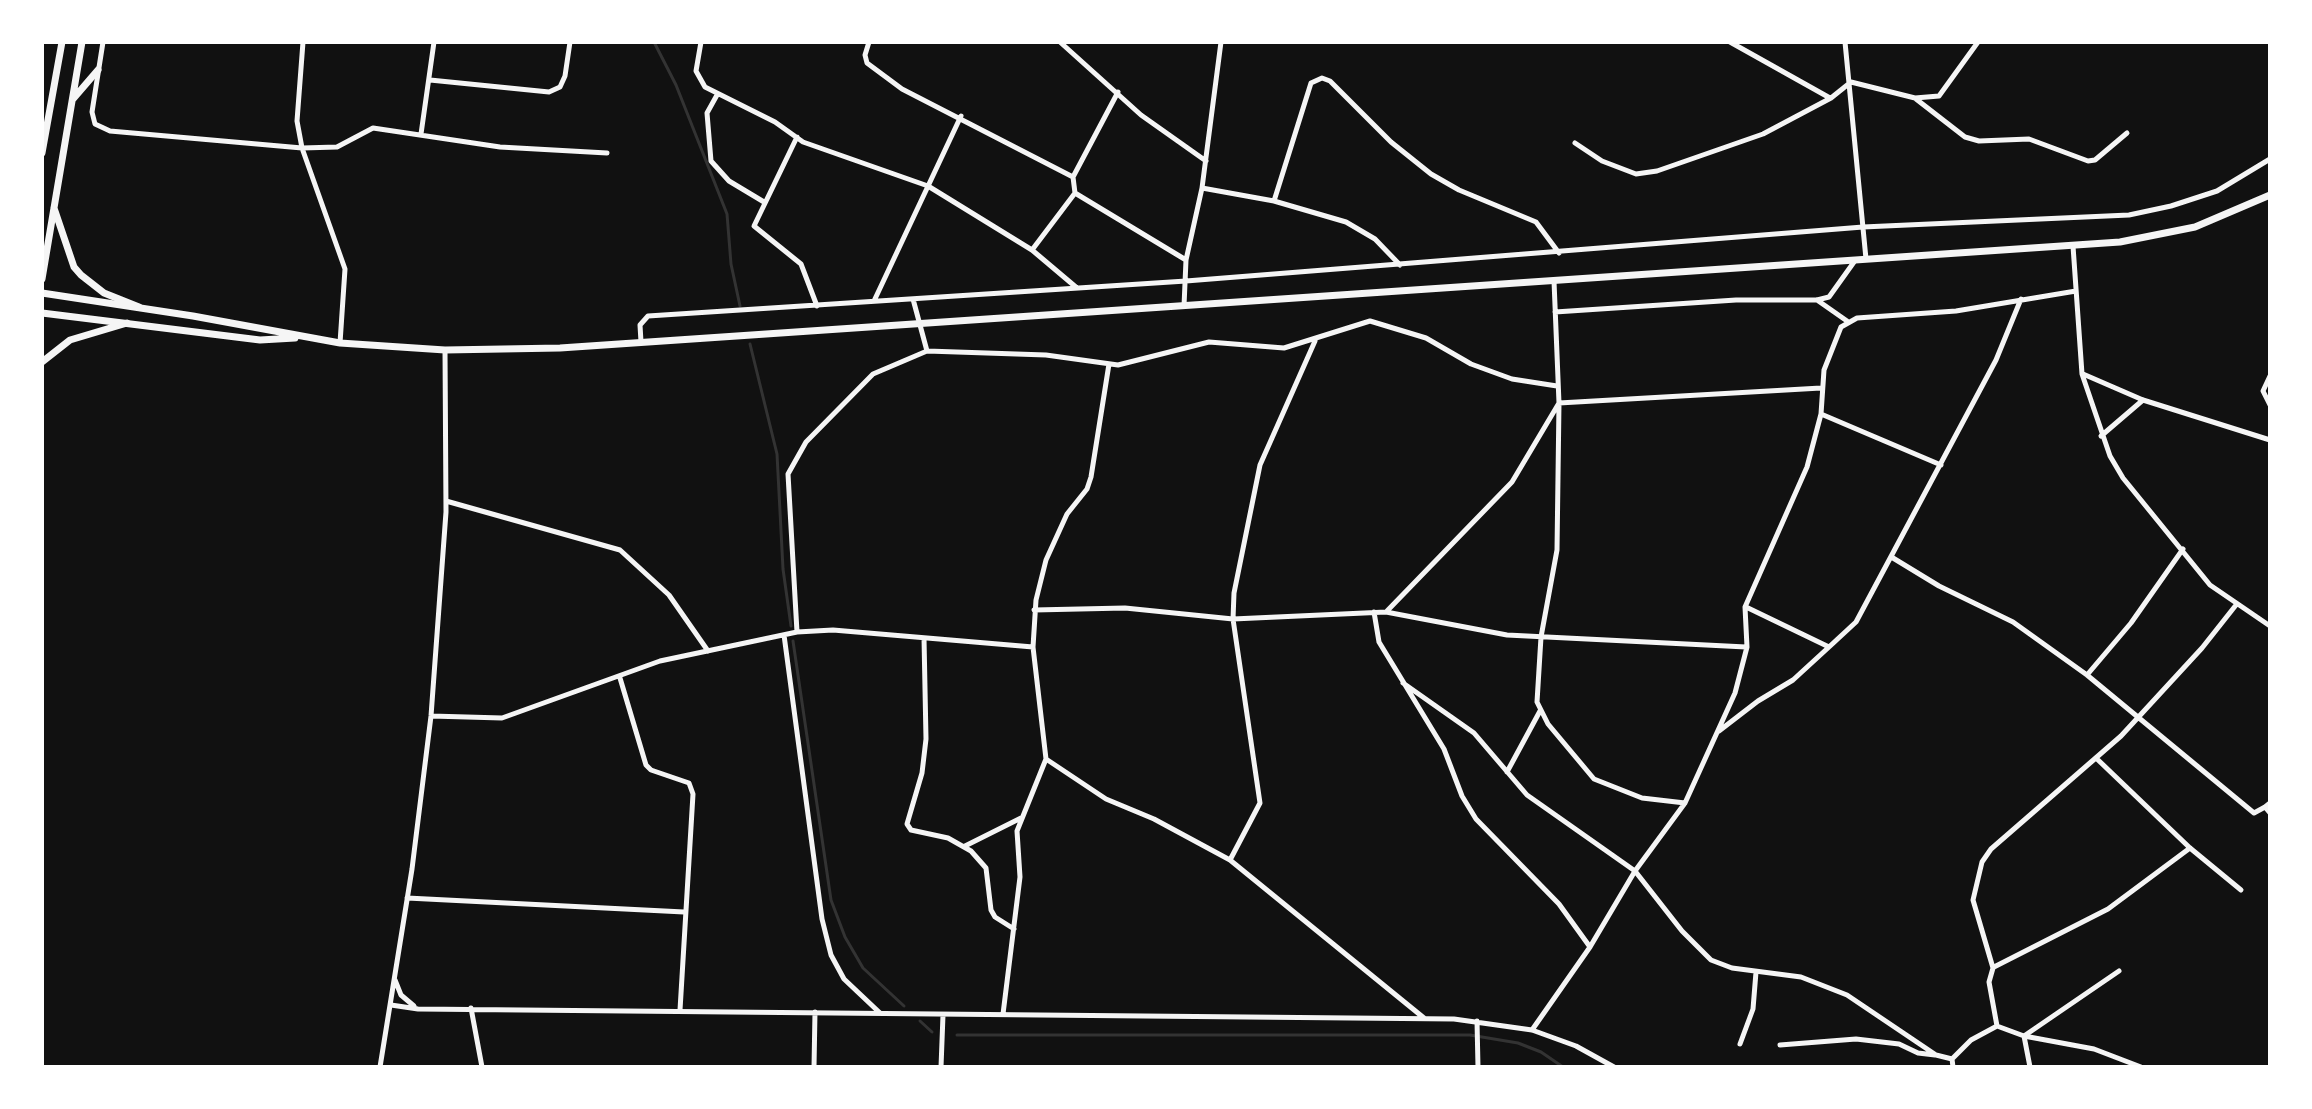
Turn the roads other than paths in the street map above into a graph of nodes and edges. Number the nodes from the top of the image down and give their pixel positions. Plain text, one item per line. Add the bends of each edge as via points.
1 (62, 42) edge
2 (82, 42) edge
3 (103, 42) edge
4 (303, 42) edge
5 (434, 42) edge
6 (570, 42) edge
7 (701, 42) edge
8 (869, 42) edge
9 (1060, 42) edge
10 (1221, 42) edge
11 (1730, 42) edge
12 (1845, 42) edge
13 (1978, 42) edge
14 (98, 70) junction
15 (430, 80) junction
16 (1851, 82) junction
17 (1118, 92) junction
18 (717, 95) junction
19 (1831, 98) junction
20 (1915, 98) junction
21 (73, 99) junction
22 (961, 116) junction
23 (2127, 133) dead end
24 (421, 134) junction
25 (797, 137) junction
26 (1575, 143) dead end
27 (302, 148) junction
28 (42, 153) edge
29 (607, 153) dead end
30 (2270, 159) edge
31 (1206, 161) junction
32 (1073, 177) junction
33 (928, 186) junction
34 (1202, 188) junction
35 (1075, 193) junction
36 (2270, 195) edge
37 (1274, 201) junction
38 (764, 202) junction
39 (54, 206) junction
40 (1863, 227) junction
41 (2072, 245) junction
42 (1032, 250) junction
43 (1559, 253) junction
44 (1866, 259) junction
45 (1186, 260) junction
46 (1854, 262) junction
47 (1400, 265) junction
48 (42, 279) edge
49 (1186, 281) junction
50 (1554, 281) junction
51 (1077, 288) junction
52 (2076, 291) junction
53 (42, 293) edge
54 (913, 299) junction
55 (2021, 299) junction
56 (1817, 300) junction
57 (874, 302) junction
58 (817, 306) junction
59 (139, 307) junction
60 (1184, 307) junction
61 (1555, 312) junction
62 (42, 313) edge
63 (1847, 321) junction
64 (127, 323) junction
65 (918, 325) junction
66 (301, 338) junction
67 (1315, 341) junction
68 (340, 343) junction
69 (641, 343) junction
70 (445, 350) junction
71 (927, 351) junction
72 (42, 362) edge
73 (1109, 364) junction
74 (2082, 374) junction
75 (2270, 376) edge
76 (1557, 386) junction
77 (1821, 388) junction
78 (2143, 400) junction
79 (1559, 403) junction
80 (2270, 405) edge
81 (1821, 414) junction
82 (2101, 436) junction
83 (2270, 440) edge
84 (1941, 465) junction
85 (446, 501) junction
86 (2183, 549) junction
87 (1893, 558) junction
88 (2236, 605) junction
89 (1745, 607) junction
90 (1034, 610) junction
91 (1374, 612) junction
92 (1386, 612) junction
93 (1233, 619) junction
94 (2270, 626) edge
95 (797, 632) junction
96 (784, 635) junction
97 (1541, 637) junction
98 (924, 638) junction
99 (1033, 647) junction
100 (1747, 647) junction
101 (1829, 647) junction
102 (708, 651) junction
103 (2087, 675) junction
104 (620, 678) junction
105 (1403, 683) junction
106 (1540, 711) junction
107 (431, 716) junction
108 (2137, 719) junction
109 (1718, 732) junction
110 (2096, 758) junction
111 (1046, 759) junction
112 (1507, 772) junction
113 (1685, 803) junction
114 (2268, 808) edge
115 (1021, 818) junction
116 (965, 846) junction
117 (2190, 848) junction
118 (1230, 860) junction
119 (1635, 871) junction
120 (2241, 890) dead end
121 (407, 898) junction
122 (684, 912) junction
123 (1014, 929) junction
124 (1590, 947) junction
125 (1993, 968) junction
126 (2119, 971) dead end
127 (1756, 972) junction
128 (394, 975) junction
129 (391, 1005) junction
130 (471, 1008) junction
131 (418, 1009) junction
132 (680, 1010) junction
133 (815, 1012) junction
134 (881, 1013) junction
135 (1003, 1014) junction
136 (943, 1015) junction
137 (1424, 1018) junction
138 (1477, 1021) junction
139 (1997, 1026) junction
140 (1532, 1030) junction
141 (2024, 1036) junction
142 (1740, 1044) dead end
143 (1780, 1045) dead end
144 (1936, 1055) junction
145 (1952, 1059) junction
146 (380, 1067) edge
147 (482, 1067) edge
148 (814, 1067) edge
149 (941, 1067) edge
150 (1478, 1067) edge
151 (1614, 1067) edge
152 (1953, 1067) edge
153 (2030, 1067) edge
154 (2141, 1067) edge

1 - 28 main road
2 - 21 main road
3 - 14 street
4 - 27 street via 296,116
5 - 15 street
6 - 15 street via 565,76 560,87 549,92
7 - 18 street via 698,77
8 - 22 street via 865,55 871,67 902,89
9 - 17 street
10 - 31 street
11 - 19 street
12 - 16 street
13 - 20 street via 1946,90 1939,96
14 - 21 main road
14 - 27 street via 92,112 103,130
15 - 24 street
16 - 19 street
16 - 20 street
16 - 40 street
17 - 31 street
17 - 32 street
18 - 25 street
18 - 38 street via 707,113 711,161 729,181
19 - 26 street via 1763,134 1657,171 1636,174
20 - 23 street via 1965,137 2029,139 2088,161
21 - 39 main road
22 - 32 street
22 - 33 street
24 - 27 street via 373,128 337,147
24 - 29 street via 500,147
25 - 33 street
25 - 38 street
27 - 68 street via 345,269
30 - 40 street via 2217,191 2151,212
31 - 34 street
32 - 35 street
33 - 42 street
33 - 57 street
34 - 37 street
34 - 45 street
35 - 42 street
35 - 45 street
36 - 41 main road via 2168,234
37 - 43 street via 1311,83 1322,78 1431,174 1536,222
37 - 47 street via 1360,229
38 - 58 street via 754,226 801,264
39 - 48 main road
39 - 59 main road via 74,267 104,293
40 - 43 street
40 - 44 street
41 - 44 main road
41 - 52 street
42 - 51 street
43 - 47 street
44 - 46 main road
45 - 49 street
46 - 50 main road
46 - 56 street via 1839,287
47 - 49 street
49 - 51 street
49 - 60 street
50 - 60 main road
50 - 61 street
51 - 54 street
52 - 55 street
52 - 74 street
53 - 59 main road
54 - 57 street
54 - 65 street
55 - 63 street
55 - 84 street
56 - 61 street
56 - 63 street
57 - 58 street
58 - 69 street via 648,316 640,325
59 - 66 main road
60 - 65 main road
61 - 76 street
62 - 64 main road
63 - 77 street via 1833,342
64 - 66 main road via 260,340
64 - 72 main road via 70,340
65 - 69 main road
65 - 71 street
66 - 68 main road
67 - 73 street via 1284,348 1209,342
67 - 76 street via 1370,321 1426,338 1471,364 1512,379
67 - 93 street via 1260,465
68 - 70 main road
69 - 70 main road
70 - 85 street
71 - 73 street via 1046,355
71 - 95 street via 873,374 803,445 788,474
73 - 90 street via 1087,489 1058,531
74 - 78 street
74 - 82 street
75 - 80 street via 2263,391
76 - 79 street
77 - 79 street
77 - 81 street
78 - 82 street
78 - 83 street
79 - 92 street via 1512,482
79 - 97 street via 1557,550
81 - 84 street
81 - 89 street via 1807,467
82 - 86 street via 2123,478
84 - 87 street
85 - 102 street via 620,550 669,595
85 - 107 street
86 - 88 street via 2210,585
86 - 103 street
87 - 101 street via 1856,622
87 - 103 street via 2013,622
88 - 94 street
88 - 108 street
89 - 100 street
89 - 101 street
90 - 93 street via 1125,608
90 - 99 street
91 - 92 street
91 - 93 street
91 - 105 street via 1379,642
92 - 97 street
93 - 118 street via 1260,803
95 - 96 street
95 - 98 street
96 - 102 street
96 - 134 street via 831,955 844,979
97 - 100 street
97 - 106 street via 1536,695
98 - 99 street
98 - 116 street via 926,739 907,824 911,830
99 - 111 street
100 - 109 street
101 - 109 street via 1793,680
102 - 104 street via 660,661
103 - 108 street
104 - 107 street via 502,718
104 - 122 street via 646,765 689,783 693,794
105 - 112 street via 1474,733
105 - 124 street via 1444,749 1476,819 1559,904
106 - 112 street
106 - 113 street via 1594,779 1642,798
107 - 121 street
108 - 110 street
108 - 114 street via 2254,813
109 - 113 street
110 - 117 street
110 - 125 street via 1982,862 1973,900
111 - 115 street
111 - 118 street via 1106,799
112 - 119 street via 1527,795
113 - 119 street
115 - 116 street
115 - 123 street
116 - 123 street via 986,868 995,917
117 - 120 street
117 - 125 street via 2108,909
118 - 137 street
119 - 124 street
119 - 127 street via 1711,960
121 - 122 street
121 - 128 street
122 - 132 street
123 - 135 street
124 - 140 street
125 - 139 street via 1989,982
126 - 141 street
127 - 142 street via 1753,1009
127 - 144 street via 1801,977 1847,995
128 - 129 street
128 - 131 street via 401,995
129 - 131 street
129 - 146 street
130 - 131 street
130 - 132 street
130 - 147 street
132 - 133 street
133 - 134 street
133 - 148 street
134 - 136 street
135 - 136 street
135 - 137 street
136 - 149 street
137 - 138 street
138 - 140 street
138 - 150 street
139 - 141 street
139 - 145 street via 1971,1040
140 - 151 street
141 - 153 street
141 - 154 street via 2094,1049
143 - 144 street via 1856,1039
144 - 145 street
145 - 152 street

